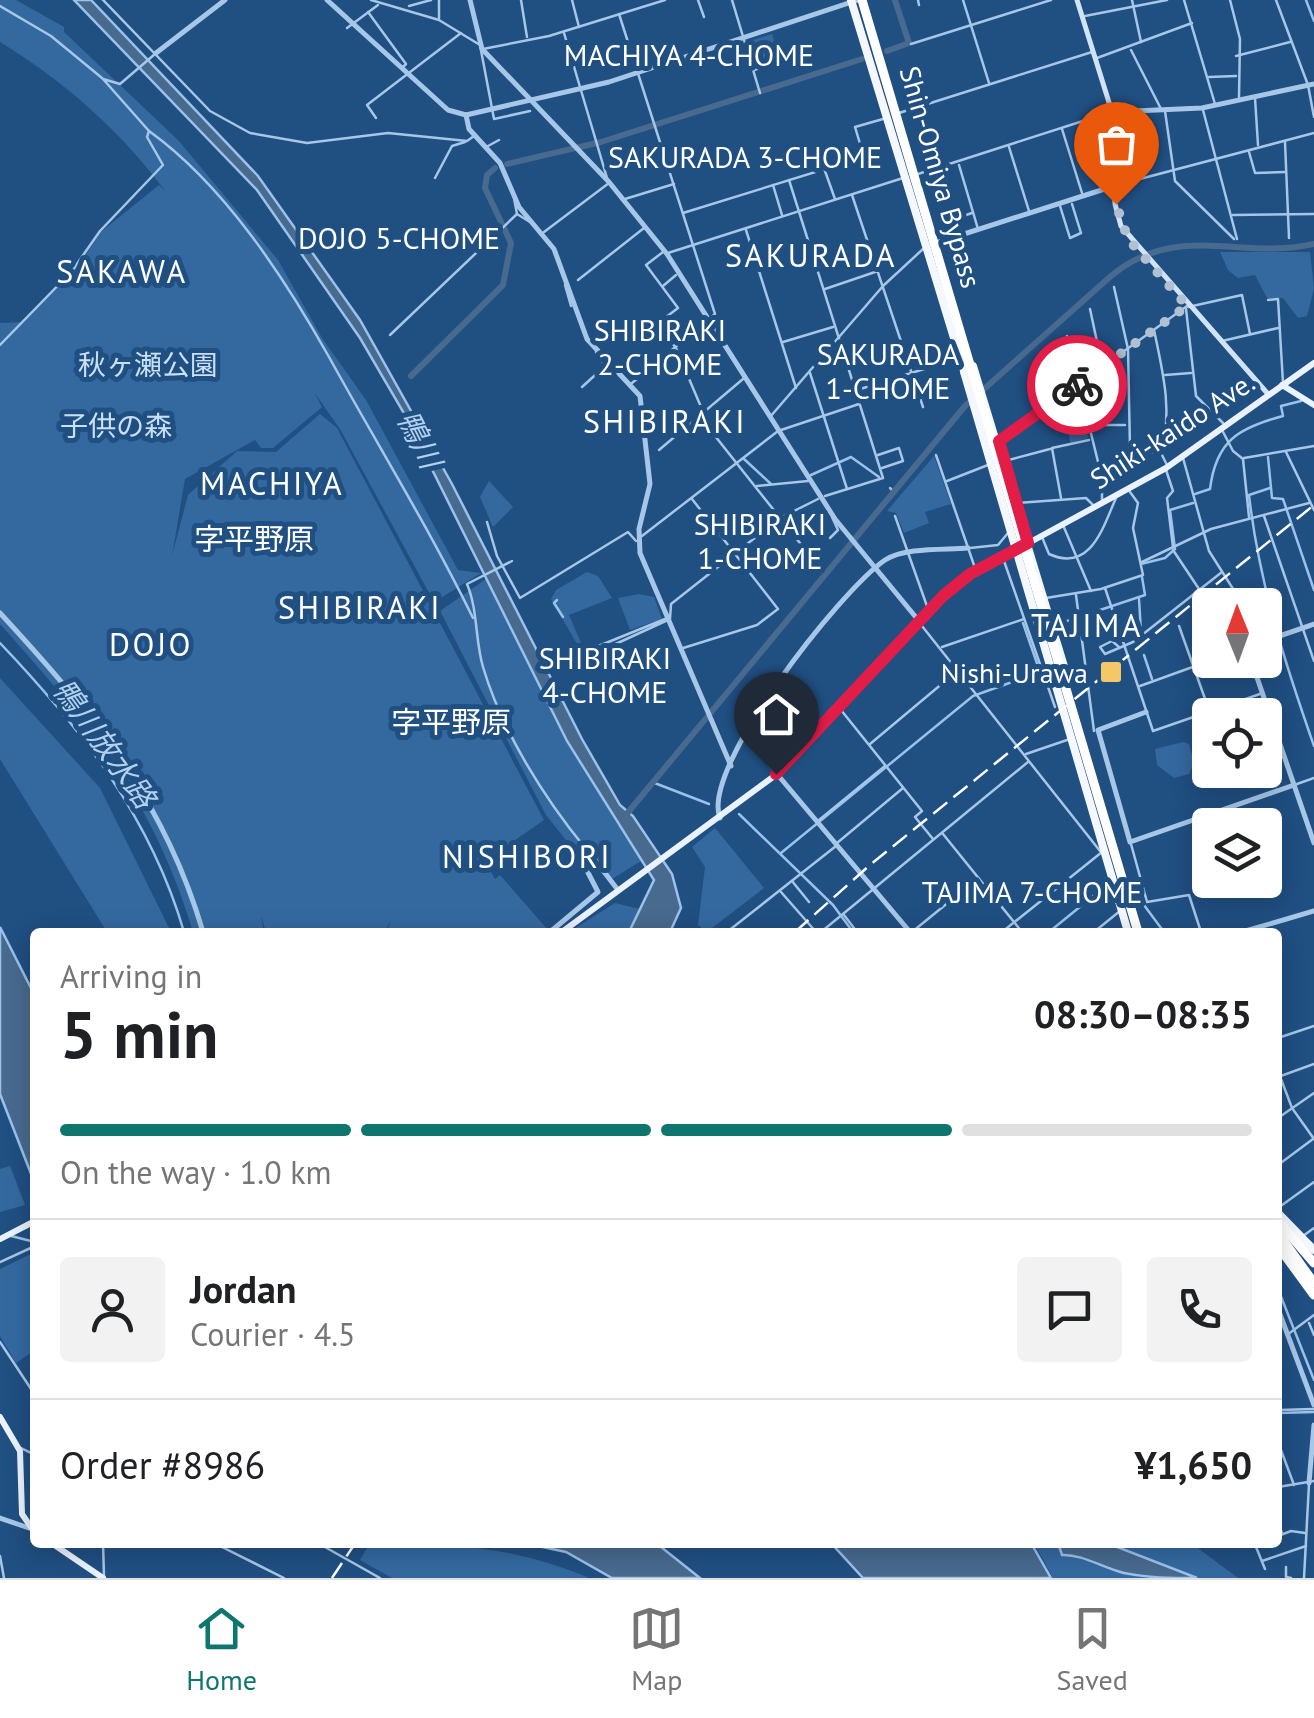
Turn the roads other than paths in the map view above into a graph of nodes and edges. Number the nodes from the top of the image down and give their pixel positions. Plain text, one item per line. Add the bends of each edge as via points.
1 (103, 0) edge
2 (225, 0) edge
3 (326, 0) edge
4 (371, 0) edge
5 (431, 0) edge
6 (439, 0) edge
7 (470, 0) edge
8 (521, 0) edge
9 (572, 0) edge
10 (637, 0) edge
11 (665, 0) edge
12 (698, 0) edge
13 (732, 0) edge
14 (858, 0) edge
15 (962, 0) edge
16 (1051, 0) edge
17 (1077, 0) edge
18 (1166, 0) edge
19 (1184, 0) edge
20 (1230, 0) edge
21 (1276, 0) edge
22 (1132, 2) edge
23 (378, 5) junction
24 (0, 6) edge
25 (408, 7) junction
26 (639, 8) junction
27 (368, 12) junction
28 (619, 14) junction
29 (1083, 16) junction
30 (704, 17) dead end
31 (440, 20) junction
32 (1192, 24) junction
33 (350, 26) junction
34 (971, 26) junction
35 (579, 27) junction
36 (462, 32) junction
37 (564, 32) junction
38 (527, 37) junction
39 (744, 38) junction
40 (1292, 42) junction
41 (911, 44) dead end
42 (1141, 44) junction
43 (481, 47) junction
44 (1130, 48) junction
45 (155, 54) junction
46 (1095, 55) junction
47 (1236, 56) junction
48 (772, 64) dead end
49 (753, 70) junction
50 (405, 71) junction
51 (639, 74) junction
52 (1237, 76) junction
53 (1207, 77) junction
54 (103, 78) junction
55 (989, 84) junction
56 (1311, 84) edge
57 (891, 86) junction
58 (581, 90) junction
59 (878, 90) junction
60 (760, 91) dead end
61 (1254, 97) junction
62 (1239, 100) junction
63 (533, 102) junction
64 (1215, 106) junction
65 (1202, 108) junction
66 (1163, 109) junction
67 (490, 111) junction
68 (530, 111) dead end
69 (1112, 112) junction
70 (898, 113) junction
71 (466, 115) junction
72 (1314, 117) edge
73 (376, 118) dead end
74 (883, 119) dead end
75 (1062, 128) junction
76 (150, 130) junction
77 (1314, 134) edge
78 (475, 135) junction
79 (499, 140) dead end
80 (1285, 140) junction
81 (467, 141) junction
82 (1009, 145) junction
83 (488, 146) junction
84 (1258, 147) junction
85 (1248, 149) junction
86 (664, 152) junction
87 (1217, 156) junction
88 (958, 162) junction
89 (606, 169) junction
90 (824, 169) junction
91 (1173, 169) junction
92 (598, 170) junction
93 (1286, 172) junction
94 (911, 176) junction
95 (435, 178) dead end
96 (789, 180) junction
97 (608, 181) junction
98 (674, 184) junction
99 (773, 185) junction
100 (1114, 186) junction
101 (865, 190) junction
102 (852, 194) junction
103 (1084, 196) junction
104 (514, 198) junction
105 (624, 200) junction
106 (835, 200) junction
107 (869, 200) dead end
108 (1071, 200) junction
109 (1060, 204) junction
110 (798, 211) junction
111 (683, 213) junction
112 (973, 213) junction
113 (517, 214) junction
114 (1030, 214) junction
115 (1288, 214) junction
116 (1314, 214) edge
117 (1232, 215) junction
118 (783, 216) junction
119 (860, 217) junction
120 (954, 219) dead end
121 (848, 220) dead end
122 (532, 222) junction
123 (862, 224) junction
124 (645, 227) junction
125 (746, 228) junction
126 (851, 228) dead end
127 (978, 230) junction
128 (542, 233) junction
129 (1289, 238) dead end
130 (694, 245) junction
131 (932, 245) junction
132 (666, 252) junction
133 (878, 272) junction
134 (679, 273) junction
135 (578, 280) dead end
136 (882, 286) junction
137 (1114, 286) dead end
138 (662, 287) junction
139 (823, 289) junction
140 (1268, 300) dead end
141 (1187, 307) junction
142 (1090, 309) dead end
143 (710, 321) junction
144 (835, 326) junction
145 (1280, 328) junction
146 (1154, 330) junction
147 (390, 334) dead end
148 (1250, 334) junction
149 (1067, 336) dead end
150 (838, 338) junction
151 (1220, 341) junction
152 (782, 342) junction
153 (0, 345) edge
154 (676, 348) junction
155 (1128, 349) junction
156 (596, 351) junction
157 (956, 358) dead end
158 (1314, 364) edge
159 (605, 366) junction
160 (1102, 366) junction
161 (618, 371) junction
162 (810, 372) junction
163 (912, 373) junction
164 (1191, 373) junction
165 (1164, 375) junction
166 (745, 378) junction
167 (1256, 380) junction
168 (632, 383) junction
169 (1248, 384) dead end
170 (1077, 385) junction
171 (1282, 385) junction
172 (974, 387) junction
173 (582, 388) dead end
174 (796, 388) junction
175 (856, 391) junction
176 (1268, 394) junction
177 (978, 401) junction
178 (860, 404) junction
179 (1314, 406) edge
180 (924, 407) dead end
181 (702, 416) junction
182 (824, 416) junction
183 (769, 418) junction
184 (1087, 425) junction
185 (1128, 425) junction
186 (1223, 426) junction
187 (778, 431) junction
188 (1090, 440) junction
189 (999, 441) junction
190 (1314, 446) edge
191 (1052, 448) junction
192 (659, 450) dead end
193 (1285, 451) junction
194 (1161, 453) junction
195 (876, 456) junction
196 (936, 456) dead end
197 (1183, 457) junction
198 (1243, 459) junction
199 (1005, 461) junction
200 (736, 463) junction
201 (988, 465) junction
202 (880, 468) junction
203 (1167, 468) junction
204 (809, 480) junction
205 (945, 481) junction
206 (755, 486) junction
207 (847, 489) junction
208 (1128, 490) junction
209 (1116, 496) junction
210 (691, 498) junction
211 (820, 498) junction
212 (1061, 498) junction
213 (1309, 503) junction
214 (1016, 504) junction
215 (1098, 506) junction
216 (1314, 510) edge
217 (1264, 515) junction
218 (832, 516) junction
219 (896, 516) dead end
220 (780, 518) junction
221 (1250, 519) junction
222 (487, 522) dead end
223 (1063, 524) junction
224 (1014, 533) junction
225 (1204, 533) junction
226 (1041, 536) junction
227 (830, 538) dead end
228 (638, 540) junction
229 (1028, 543) junction
230 (968, 548) junction
231 (1173, 549) junction
232 (1014, 550) junction
233 (735, 554) junction
234 (909, 554) junction
235 (1002, 556) junction
236 (1024, 558) dead end
237 (1078, 558) junction
238 (511, 562) dead end
239 (815, 562) dead end
240 (1142, 562) junction
241 (502, 566) junction
242 (875, 569) junction
243 (976, 570) junction
244 (1222, 572) junction
245 (1105, 588) junction
246 (1199, 588) edge
247 (1202, 588) edge
248 (1232, 588) edge
249 (1091, 591) junction
250 (1076, 593) junction
251 (1192, 596) edge
252 (1045, 599) junction
253 (929, 610) junction
254 (0, 613) edge
255 (473, 618) junction
256 (1024, 619) junction
257 (667, 620) junction
258 (919, 621) junction
259 (1314, 624) edge
260 (1179, 626) dead end
261 (1303, 628) junction
262 (1282, 635) edge
263 (1122, 646) junction
264 (940, 648) junction
265 (678, 649) junction
266 (1314, 661) edge
267 (1192, 664) edge
268 (1192, 667) edge
269 (958, 670) junction
270 (1257, 678) edge
271 (1139, 686) junction
272 (1262, 693) junction
273 (1248, 698) edge
274 (840, 708) junction
275 (1055, 708) dead end
276 (1146, 712) junction
277 (1192, 718) edge
278 (1074, 725) junction
279 (1096, 731) junction
280 (1077, 737) junction
281 (746, 738) junction
282 (868, 744) junction
283 (1024, 755) junction
284 (1029, 762) junction
285 (731, 766) junction
286 (886, 767) junction
287 (776, 774) junction
288 (1314, 778) edge
289 (1294, 784) junction
290 (904, 788) junction
291 (720, 818) junction
292 (819, 822) junction
293 (942, 833) junction
294 (934, 840) junction
295 (1130, 842) junction
296 (1314, 843) edge
297 (837, 844) junction
298 (587, 850) junction
299 (1103, 851) junction
300 (978, 878) junction
301 (792, 881) junction
302 (780, 890) junction
303 (874, 890) junction
304 (620, 892) junction
305 (810, 902) dead end
306 (1122, 910) junction
307 (1314, 911) edge
308 (843, 914) junction
309 (1014, 923) junction
310 (202, 928) edge
311 (555, 928) edge
312 (568, 928) edge
313 (732, 928) edge
314 (814, 928) edge
315 (824, 928) edge
316 (854, 928) edge
317 (907, 928) edge
318 (916, 928) edge
319 (1007, 928) edge
320 (1018, 928) edge
321 (1099, 928) edge
322 (1133, 928) edge
323 (1134, 928) edge
324 (1134, 928) edge
325 (1201, 928) edge
326 (1256, 928) edge
327 (1314, 1026) edge
328 (1282, 1037) edge
329 (1314, 1064) edge
330 (1282, 1074) edge
331 (1282, 1084) edge
332 (1314, 1092) edge
333 (1292, 1108) junction
334 (1282, 1115) edge
335 (1314, 1139) edge
336 (1282, 1162) edge
337 (1314, 1182) edge
338 (1282, 1207) edge
339 (1282, 1214) edge
340 (30, 1223) edge
341 (1282, 1225) edge
342 (1314, 1228) edge
343 (1302, 1237) junction
344 (1282, 1239) edge
345 (0, 1240) edge
346 (30, 1248) edge
347 (1282, 1249) edge
348 (1314, 1250) edge
349 (0, 1262) edge
350 (1314, 1264) edge
351 (1314, 1289) edge
352 (1314, 1315) edge
353 (1308, 1320) junction
354 (1282, 1324) edge
355 (1292, 1331) junction
356 (1314, 1335) edge
357 (0, 1342) edge
358 (30, 1387) edge
359 (1314, 1406) edge
360 (1282, 1410) edge
361 (0, 1417) edge
362 (1314, 1425) edge
363 (19, 1448) junction
364 (30, 1453) edge
365 (1282, 1453) edge
366 (1312, 1482) edge
367 (1294, 1485) junction
368 (1282, 1486) edge
369 (0, 1518) edge
370 (30, 1526) edge
371 (30, 1529) edge
372 (1314, 1529) edge
373 (1307, 1532) junction
374 (1282, 1535) edge
375 (1306, 1546) junction
376 (58, 1548) edge
377 (103, 1548) edge
378 (224, 1548) edge
379 (327, 1548) edge
380 (1258, 1548) edge
381 (0, 1556) edge
382 (1262, 1562) junction
383 (262, 1566) junction
384 (1286, 1568) dead end
385 (1264, 1569) dead end
386 (4, 1578) edge
387 (104, 1578) edge
388 (260, 1578) edge
389 (284, 1578) edge
390 (380, 1578) edge
391 (1291, 1578) edge
392 (1304, 1578) edge

1 - 45 street
2 - 45 street
3 - 33 street
4 - 23 street
5 - 25 street
6 - 31 street
7 - 43 street
8 - 38 street
9 - 35 street
10 - 26 street
11 - 26 street
12 - 30 street
13 - 39 street
14 - 39 street
14 - 57 highway, Shin-Omiya Bypass
14 - 59 highway, Shin-Omiya Bypass
14 - 323 highway, bridge
15 - 34 street
16 - 34 street
17 - 29 main road
18 - 22 street
19 - 32 street
20 - 47 street via 1240,39
21 - 40 street
22 - 29 street
22 - 42 street
23 - 25 street
23 - 27 street
24 - 54 street
25 - 31 street
26 - 28 street
27 - 33 street
27 - 50 street
28 - 35 street
28 - 51 street
29 - 46 main road
31 - 36 street
32 - 42 street
32 - 53 street
33 - 50 street
34 - 41 street
34 - 55 street
35 - 37 street
36 - 43 street
36 - 50 street
37 - 38 street
37 - 58 street
38 - 43 street
39 - 49 street
39 - 51 street
40 - 47 street
40 - 56 street
42 - 44 street
43 - 63 street
43 - 67 street
44 - 46 street
44 - 66 street
45 - 54 street via 118,84
45 - 81 street via 210,111 264,138 316,143 388,133
46 - 55 street
46 - 69 main road
47 - 52 street
48 - 49 street
49 - 60 street
50 - 71 street via 448,110
50 - 73 street via 367,105
51 - 58 street
51 - 86 street
52 - 53 street
52 - 62 street
53 - 64 street
54 - 76 street
55 - 70 street
56 - 61 street
56 - 72 street
57 - 59 highway
57 - 70 highway, Shin-Omiya Bypass
58 - 63 street
58 - 89 street
59 - 94 highway, Shin-Omiya Bypass
61 - 62 street
61 - 84 street
62 - 64 street
63 - 67 street
63 - 92 street
64 - 65 street
65 - 66 street
65 - 87 street
66 - 69 street
66 - 91 street
67 - 68 street via 494,119
67 - 71 street
69 - 75 street
69 - 100 main road
70 - 94 highway, Shin-Omiya Bypass
71 - 78 street
74 - 90 street via 855,127 864,156
75 - 82 street
75 - 103 street
76 - 153 street via 147,137 163,166
76 - 255 street via 206,182 302,312 397,471
77 - 80 street
78 - 81 street
78 - 83 street
79 - 83 street
80 - 84 street
80 - 93 street
81 - 95 street via 452,146
82 - 88 street
82 - 114 street
83 - 104 street
84 - 85 street
85 - 87 street
85 - 93 street via 1254,173
86 - 89 street
86 - 98 street
87 - 91 street
87 - 117 street
88 - 94 street
88 - 112 street
89 - 92 street
89 - 97 street
90 - 96 street
90 - 106 street
91 - 100 street
91 - 117 street via 1175,181 1235,239
92 - 97 street
93 - 115 street
94 - 101 street
94 - 131 highway, Shin-Omiya Bypass
96 - 99 street
96 - 110 street
97 - 105 street
97 - 128 street
98 - 105 street
98 - 111 street
99 - 111 street
99 - 118 street
100 - 103 street
100 - 141 main road via 1118,220
101 - 102 street
101 - 107 street
102 - 106 street
102 - 119 street
103 - 108 street
104 - 113 street
104 - 122 street
105 - 124 street
106 - 110 street
108 - 109 street
108 - 109 street via 1081,233 1070,238
109 - 114 street
110 - 118 street
110 - 139 street
111 - 130 street
112 - 120 street
112 - 127 street
113 - 122 street
113 - 147 street
114 - 127 street
115 - 116 street
115 - 117 street
115 - 129 street
118 - 125 street
119 - 121 street
119 - 123 street
122 - 128 street
123 - 126 street
123 - 133 street
124 - 132 street
124 - 135 street
125 - 130 street
125 - 152 street
127 - 131 street
128 - 156 street via 564,269
130 - 132 street
130 - 143 street via 715,314
131 - 136 street
131 - 172 highway, Shin-Omiya Bypass
131 - 172 highway, Shin-Omiya Bypass via 964,372
132 - 134 street
132 - 138 street via 646,266
133 - 136 street
133 - 139 street
134 - 138 street
134 - 143 street
136 - 150 street
136 - 163 street
137 - 155 street
138 - 154 street via 678,308 657,324
139 - 144 street
140 - 145 street via 1278,298
141 - 146 street
141 - 148 street via 1242,295
141 - 151 main road
141 - 164 street
142 - 160 street
143 - 154 street
143 - 166 street
144 - 150 street
144 - 152 street
145 - 148 street
145 - 171 street
146 - 155 street
146 - 165 street
148 - 151 street
149 - 170 street
150 - 162 street
150 - 175 street
151 - 167 main road
152 - 174 street
154 - 168 street
154 - 181 street
155 - 160 street
155 - 185 street
156 - 159 street
156 - 161 street
157 - 163 street
158 - 171 main road, Shiki-kaido Ave.
159 - 161 street
159 - 173 street
160 - 170 street
161 - 168 street
162 - 174 street
162 - 182 street
163 - 175 street
163 - 180 street
164 - 165 street
164 - 186 street via 1200,405
165 - 194 street via 1169,432
166 - 181 street
166 - 183 street
167 - 169 street
167 - 176 main road
168 - 228 street via 646,424 650,484
170 - 184 street
170 - 189 street
171 - 176 main road, Shiki-kaido Ave.
171 - 179 main road
172 - 177 highway, Shin-Omiya Bypass
172 - 177 highway, Shin-Omiya Bypass, bridge
174 - 183 street
175 - 178 street
176 - 186 main road, Shiki-kaido Ave.
177 - 189 highway, Shin-Omiya Bypass
177 - 201 highway, Shin-Omiya Bypass
177 - 224 highway, Shin-Omiya Bypass
178 - 182 street
178 - 195 street
181 - 192 street
181 - 200 street
182 - 187 street
182 - 207 street
183 - 187 street
184 - 185 street
184 - 188 street
185 - 194 street via 1130,450
186 - 197 main road, Shiki-kaido Ave.
186 - 198 street
187 - 200 street
187 - 204 street
188 - 191 street
188 - 215 street via 1102,478
189 - 199 highway, Shin-Omiya Bypass
190 - 193 street
191 - 199 street
191 - 212 street
193 - 198 street
193 - 213 street
194 - 203 street
195 - 202 street
195 - 202 street via 899,448 903,461
196 - 205 street
197 - 203 main road, Shiki-kaido Ave.
197 - 225 street
198 - 221 street
199 - 214 highway, Shin-Omiya Bypass
200 - 206 street
200 - 210 street
201 - 205 street
201 - 224 highway, Shin-Omiya Bypass
202 - 207 street via 884,478
203 - 208 main road, Shiki-kaido Ave.
203 - 231 street
204 - 206 street
204 - 211 street
205 - 230 street
206 - 220 street
207 - 211 street
208 - 209 main road, Shiki-kaido Ave.
208 - 240 street via 1138,503 1133,528
209 - 215 main road, Shiki-kaido Ave.
209 - 237 street via 1108,526
210 - 228 street
210 - 233 street
211 - 218 street
211 - 220 street
212 - 214 street
212 - 215 street
213 - 216 street
213 - 217 street
214 - 229 highway, Shin-Omiya Bypass
215 - 223 main road, Shiki-kaido Ave.
217 - 221 street
217 - 261 street
218 - 227 street via 838,530
218 - 242 street
219 - 234 street
220 - 233 street
220 - 239 street
221 - 225 street
222 - 241 street
223 - 226 main road, Shiki-kaido Ave.
223 - 237 street
224 - 230 street via 998,545
224 - 232 highway, Shin-Omiya Bypass
225 - 231 street
225 - 244 street
226 - 229 main road, Shiki-kaido Ave.
226 - 237 street via 1048,554
228 - 241 street via 628,532 520,598
228 - 257 street
229 - 232 main road, Shiki-kaido Ave.
229 - 252 highway, Shin-Omiya Bypass
230 - 234 street
230 - 243 street
231 - 240 street
231 - 246 street
232 - 235 main road, Shiki-kaido Ave.
232 - 278 highway, Shin-Omiya Bypass
233 - 257 street via 671,604
233 - 265 street via 778,609 757,625
234 - 242 street
234 - 253 street
235 - 243 main road, Shiki-kaido Ave.
235 - 256 street
236 - 278 highway
237 - 249 street
238 - 241 street
240 - 245 street via 1143,575
241 - 255 street via 467,584
242 - 258 street
242 - 281 street via 800,647
243 - 253 main road, Shiki-kaido Ave.
244 - 247 street
244 - 248 street
245 - 249 street
245 - 263 street
249 - 250 street
250 - 252 street
250 - 279 street
251 - 263 street
252 - 278 highway, Shin-Omiya Bypass
253 - 258 main road, Shiki-kaido Ave.
254 - 310 street via 132,771 170,842
255 - 298 street via 486,675 512,729 558,814
256 - 264 street
256 - 275 street
257 - 257 street via 611,643 609,650 595,650
257 - 265 street
258 - 264 street
258 - 274 main road, Shiki-kaido Ave.
259 - 261 street
260 - 267 street
261 - 262 street
261 - 266 street
263 - 271 street
264 - 269 street
265 - 285 street
268 - 271 street
269 - 282 street
269 - 283 street
270 - 272 street
271 - 276 street
272 - 273 street
272 - 289 street
274 - 282 street
274 - 287 main road, Shiki-kaido Ave.
276 - 277 street via 1153,730
276 - 279 street
278 - 280 highway
279 - 280 street
279 - 295 street
280 - 283 street
280 - 299 highway
280 - 324 highway
281 - 285 street
281 - 287 street
282 - 286 street
283 - 284 street
284 - 293 street
284 - 299 street
285 - 291 street via 717,805
286 - 290 street
286 - 292 street
287 - 291 main road, Shiki-kaido Ave.
287 - 292 street
288 - 289 street
289 - 295 street
289 - 296 street
290 - 294 street
290 - 297 street
291 - 304 main road, Shiki-kaido Ave.
292 - 297 street
293 - 294 street
293 - 300 street
294 - 303 street
295 - 325 street via 1148,902 1189,895
297 - 301 street
297 - 303 street
298 - 304 street
298 - 311 street via 581,859 598,892
299 - 306 highway
299 - 309 street
300 - 309 street
300 - 318 street
301 - 302 street
301 - 305 street
302 - 313 street
302 - 314 street
303 - 308 street
303 - 317 street
304 - 312 main road
306 - 321 street
306 - 322 highway
307 - 326 street
308 - 315 street
308 - 316 street
309 - 319 street
309 - 320 street
327 - 328 street
329 - 330 street
331 - 333 street
332 - 333 street
333 - 334 street
333 - 335 street
335 - 336 street
337 - 338 street
339 - 343 highway
340 - 345 main road
341 - 350 highway
342 - 343 street
343 - 348 highway
344 - 351 highway
346 - 349 street
347 - 351 highway
352 - 353 street
353 - 355 street
353 - 356 street
354 - 355 street
355 - 359 street
357 - 358 street
359 - 360 street
361 - 363 main road
362 - 366 street
363 - 364 street
363 - 370 main road via 22,1510
365 - 367 street
366 - 367 street
366 - 373 street
367 - 368 street
369 - 371 street
372 - 373 street
373 - 374 street
373 - 375 street
375 - 382 street
375 - 392 street
376 - 387 main road
377 - 387 street
378 - 383 street
379 - 390 street
380 - 382 street
381 - 386 street
382 - 385 street
383 - 388 street
383 - 389 street
384 - 391 street

